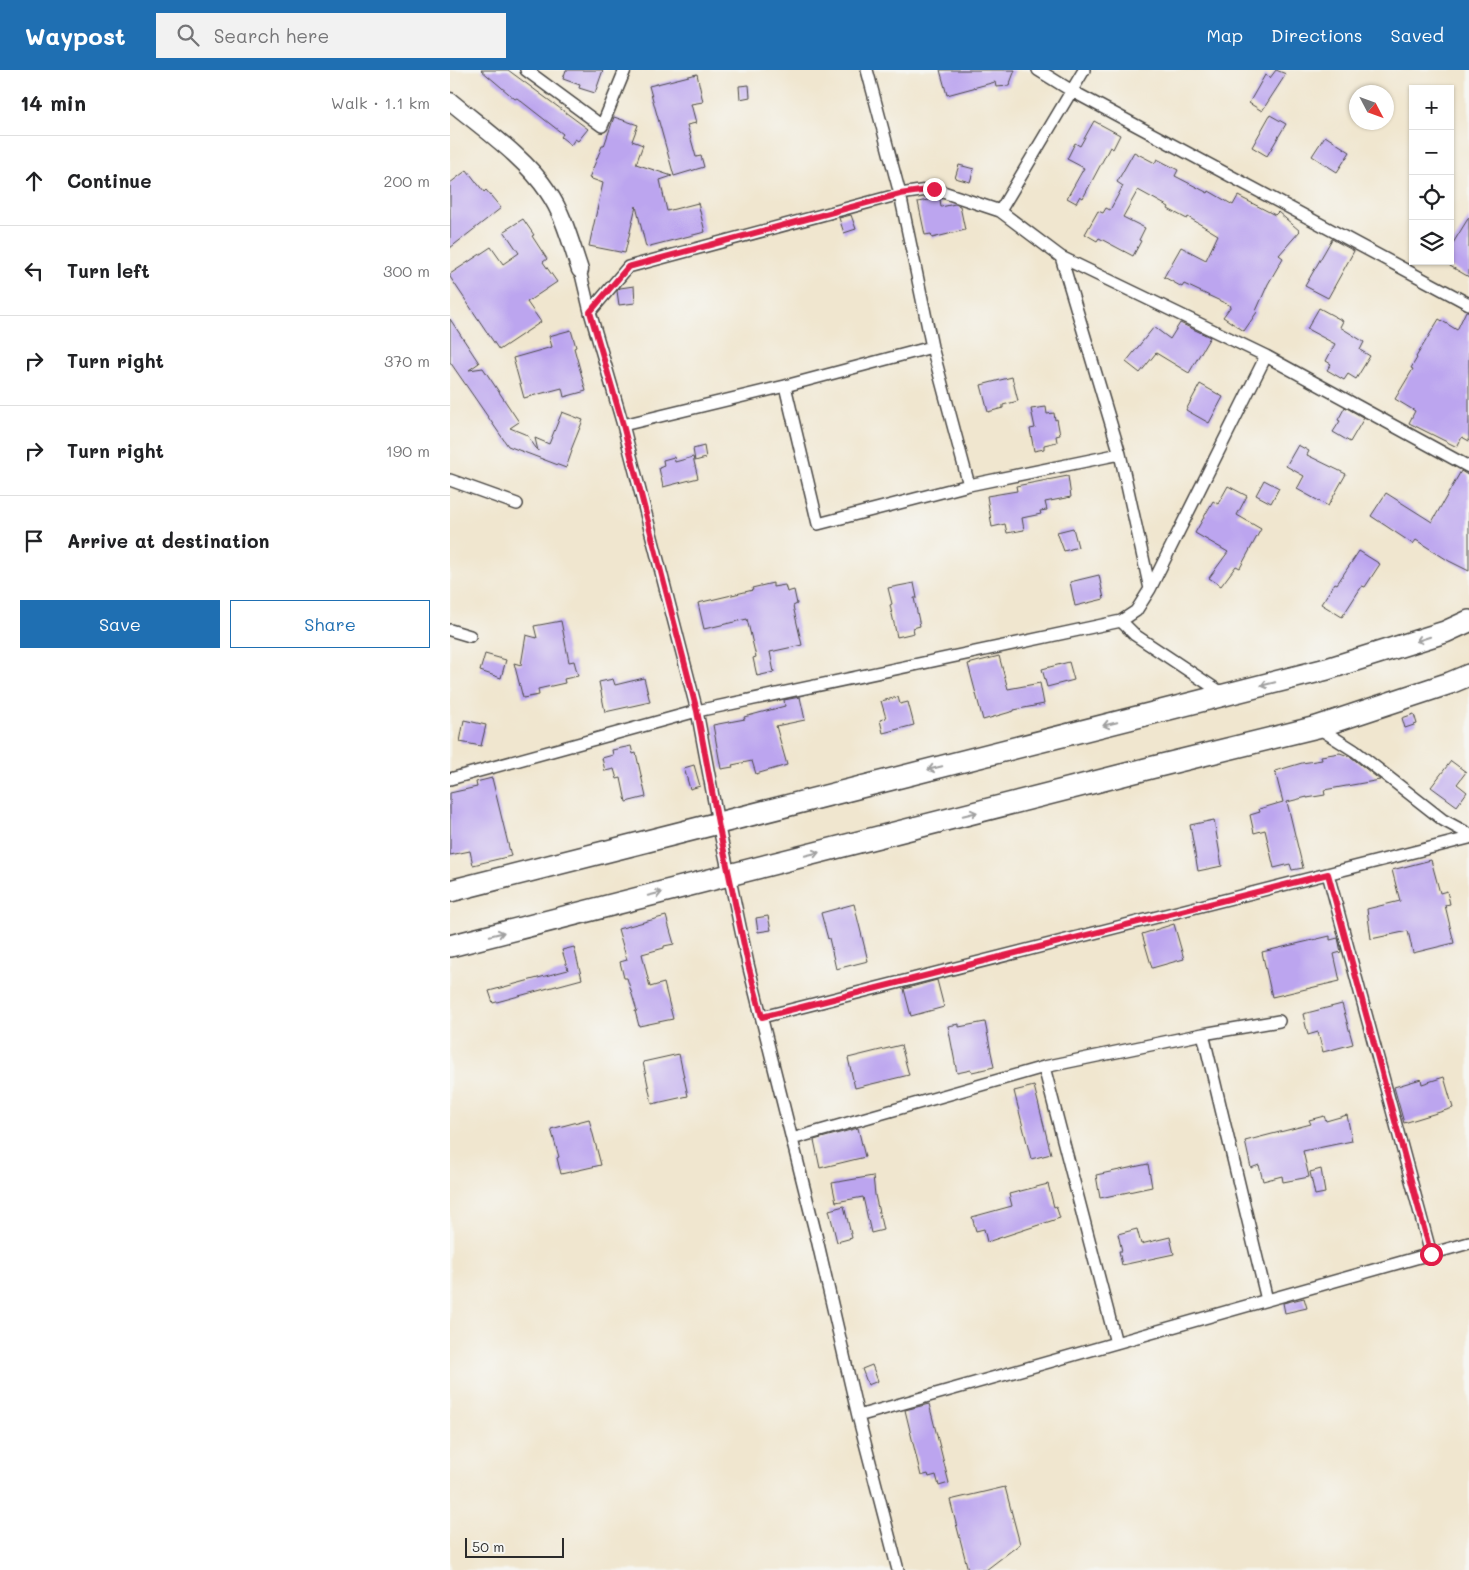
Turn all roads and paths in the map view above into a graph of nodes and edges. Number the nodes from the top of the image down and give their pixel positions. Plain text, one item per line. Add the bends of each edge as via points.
1 (526, 70) edge
2 (625, 70) edge
3 (867, 70) edge
4 (1038, 70) edge
5 (1084, 70) edge
6 (1072, 91) junction
7 (450, 101) edge
8 (900, 194) junction
9 (1000, 211) junction
10 (1062, 257) junction
11 (580, 270) joint
12 (1469, 304) edge
13 (590, 312) junction
14 (932, 347) junction
15 (1266, 356) junction
16 (785, 386) junction
17 (623, 425) junction
18 (1120, 454) junction
19 (1469, 466) edge
20 (450, 480) edge
21 (969, 485) junction
22 (517, 504) dead end
23 (1150, 589) junction
24 (1469, 620) edge
25 (1121, 621) junction
26 (450, 630) edge
27 (470, 636) dead end
28 (1469, 675) edge
29 (1225, 695) junction
30 (697, 711) junction
31 (1317, 727) junction
32 (450, 778) edge
33 (718, 823) junction
34 (1469, 834) edge
35 (1469, 838) edge
36 (1328, 874) junction
37 (729, 875) junction
38 (450, 891) edge
39 (450, 946) edge
40 (762, 1017) junction
41 (1278, 1021) dead end
42 (1203, 1034) junction
43 (1044, 1067) junction
44 (792, 1139) junction
45 (1469, 1243) edge
46 (1431, 1254) junction
47 (1267, 1300) junction
48 (1116, 1343) junction
49 (858, 1416) junction
50 (898, 1570) edge

1 - 2 street via 602,126
3 - 8 street
4 - 6 street
5 - 6 street
6 - 9 street
6 - 12 street
7 - 11 street via 524,163 548,192 564,222
8 - 9 street via 934,189
8 - 13 street via 628,267
8 - 14 street
9 - 10 street
10 - 15 street
10 - 18 street
11 - 13 street
13 - 17 street
14 - 16 street
14 - 21 street
15 - 19 street
15 - 23 street
16 - 17 street
16 - 21 street via 818,524
17 - 30 street
18 - 21 street
18 - 23 street
20 - 22 street
23 - 25 street via 1136,611
24 -> 29 highway via 1445,632 1327,670
25 - 29 street via 1135,635
25 - 30 street
26 - 27 street
28 - 31 highway
29 -> 33 highway
30 - 32 street
30 - 33 street
31 - 34 street via 1355,751 1443,820
37 -> 31 highway
33 - 37 street
33 - 38 highway
35 - 36 street
36 - 40 street
36 - 46 street
39 -> 37 highway
37 - 40 street
40 - 44 street
41 - 42 street
42 - 43 street
42 - 47 street
43 - 44 street
43 - 48 street
44 - 49 street
45 - 46 street
46 - 47 street
47 - 48 street
48 - 49 street
49 - 50 street

